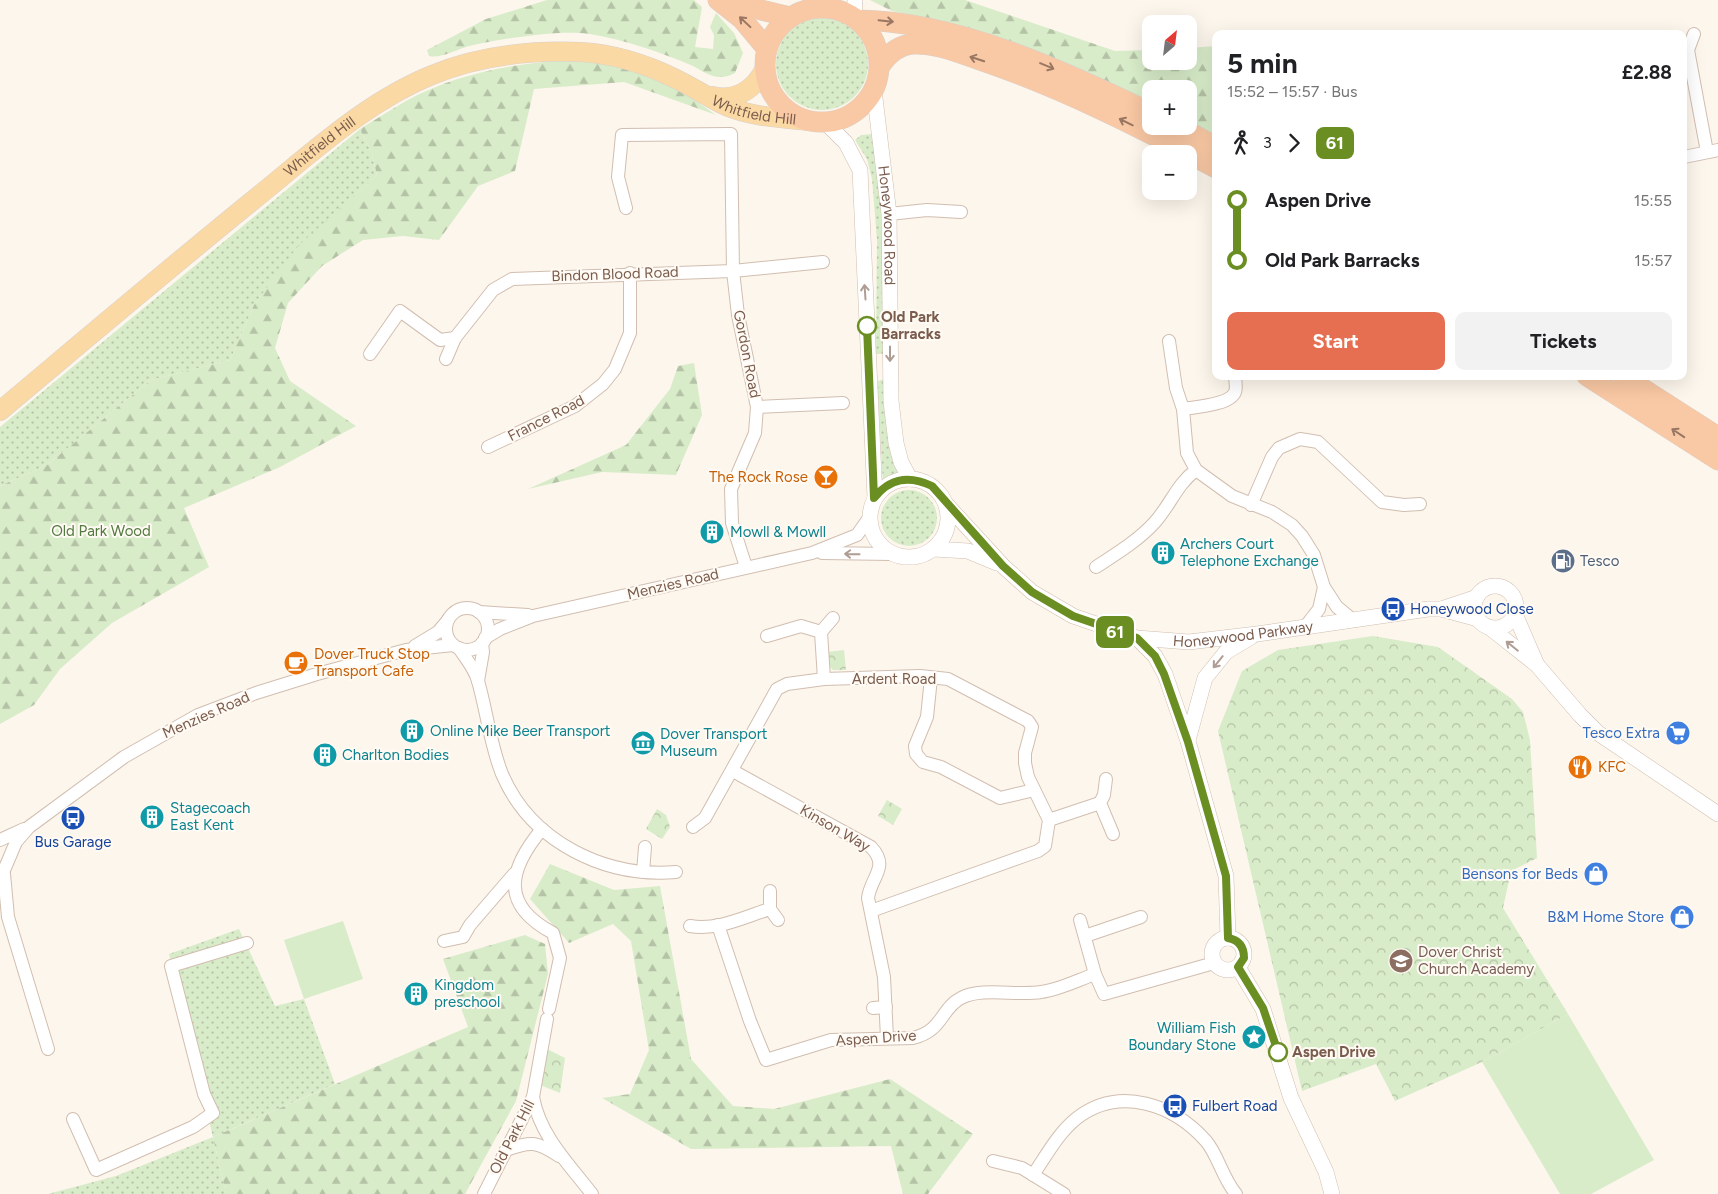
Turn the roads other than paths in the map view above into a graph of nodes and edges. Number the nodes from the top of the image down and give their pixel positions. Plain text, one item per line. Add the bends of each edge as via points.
1 (718, 0) edge
2 (743, 0) edge
3 (805, 9) edge
4 (855, 12) edge
5 (1694, 34) dead end
6 (923, 36) junction
7 (767, 49) junction
8 (880, 66) junction
9 (765, 68) junction
10 (874, 90) junction
11 (702, 92) junction
12 (1142, 109) edge
13 (817, 121) junction
14 (1194, 135) edge
15 (1212, 145) edge
16 (1713, 151) edge
17 (1687, 156) edge
18 (1212, 166) edge
19 (626, 208) dead end
20 (961, 212) dead end
21 (889, 214) junction
22 (823, 262) dead end
23 (733, 271) junction
24 (630, 273) junction
25 (455, 338) junction
26 (1168, 342) dead end
27 (370, 354) dead end
28 (446, 359) dead end
29 (1235, 380) edge
30 (1593, 380) edge
31 (1629, 380) edge
32 (843, 403) dead end
33 (757, 407) junction
34 (1183, 408) junction
35 (0, 411) edge
36 (1718, 437) edge
37 (488, 447) dead end
38 (1718, 460) edge
39 (1196, 470) junction
40 (910, 479) junction
41 (874, 498) junction
42 (946, 504) junction
43 (1420, 504) dead end
44 (1251, 505) junction
45 (869, 518) junction
46 (933, 549) junction
47 (812, 553) junction
48 (892, 554) junction
49 (1003, 566) junction
50 (746, 567) junction
51 (1096, 567) dead end
52 (1324, 587) junction
53 (1477, 597) junction
54 (1441, 609) junction
55 (479, 612) junction
56 (1515, 614) junction
57 (533, 616) junction
58 (449, 618) junction
59 (833, 618) dead end
60 (1354, 620) junction
61 (1483, 623) junction
62 (1305, 627) junction
63 (821, 632) junction
64 (1257, 634) junction
65 (767, 636) dead end
66 (1137, 638) junction
67 (484, 641) junction
68 (456, 647) junction
69 (406, 650) junction
70 (1537, 665) junction
71 (931, 678) junction
72 (824, 679) junction
73 (478, 681) junction
74 (1188, 742) junction
75 (733, 771) junction
76 (1106, 779) dead end
77 (1034, 790) junction
78 (1100, 803) junction
79 (1718, 814) edge
80 (1048, 820) junction
81 (29, 827) junction
82 (693, 827) dead end
83 (542, 829) junction
84 (1113, 834) dead end
85 (0, 840) edge
86 (645, 847) dead end
87 (2, 869) edge
88 (643, 872) junction
89 (676, 872) dead end
90 (514, 874) junction
91 (770, 891) dead end
92 (0, 905) edge
93 (770, 909) junction
94 (871, 911) junction
95 (8, 917) junction
96 (1141, 918) dead end
97 (778, 920) dead end
98 (1080, 920) dead end
99 (718, 925) junction
100 (690, 926) dead end
101 (1085, 936) junction
102 (1228, 938) junction
103 (444, 941) dead end
104 (246, 944) dead end
105 (1214, 963) junction
106 (1238, 967) junction
107 (1095, 974) junction
108 (887, 1038) junction
109 (48, 1049) dead end
110 (533, 1097) junction
111 (73, 1118) dead end
112 (506, 1150) junction
113 (993, 1161) dead end
114 (567, 1162) junction
115 (1033, 1176) junction
116 (484, 1194) edge
117 (592, 1194) edge
118 (1064, 1194) edge
119 (1236, 1194) edge
120 (1331, 1194) edge

7 -> 1 highway via 751,28
2 - 3 highway via 770,13
3 - 4 highway via 831,8
3 - 7 highway via 774,34
4 -> 6 highway
4 - 8 highway via 874,40
5 - 16 street via 1688,50
6 - 8 highway via 892,52
6 -> 12 highway via 1031,60
18 -> 6 highway via 1027,76
7 - 9 highway
8 - 10 highway
9 - 11 main road, Whitfield Hill via 756,83 743,94 718,98
9 - 13 highway via 769,86 779,102 793,114
10 - 13 highway via 854,113 840,119
10 - 21 street, Honeywood Road
11 - 13 main road, Whitfield Hill via 727,106 755,114
11 - 35 main road, Whitfield Hill via 661,72 620,58 583,52 512,54 433,74 354,119
41 -> 13 street, Honeywood Road via 860,170 846,143
14 - 15 highway
16 - 17 street
19 - 23 street, Gordon Road via 618,177 622,135 731,134
20 - 21 street via 927,210
21 -> 40 street, Honeywood Road via 891,401 896,442
22 - 23 street, Bindon Blood Road
23 - 24 street, Bindon Blood Road
23 - 33 street, Gordon Road via 738,315
24 - 25 street, Bindon Blood Road via 512,279 493,290
24 - 37 street, France Road via 630,333 615,369 604,384 575,406
25 - 27 street via 440,340 400,311
25 - 28 street, Bindon Blood Road
26 - 34 street
29 - 34 street via 1236,391 1230,399
38 -> 30 highway
31 - 36 highway
32 - 33 street
33 - 50 street, Gordon Road via 755,433 731,490 732,523
34 - 39 street via 1187,453
39 - 44 street via 1216,486
39 - 51 street via 1177,488 1167,508 1154,523
40 - 41 street via 890,484
40 - 42 street via 932,486
41 - 45 street
42 - 46 street via 948,524 943,538
42 - 49 street, Honeywood Parkway
43 - 44 street via 1382,502 1318,442 1300,439 1286,444 1272,457
44 - 52 street via 1283,518 1302,536 1314,555
45 - 47 street, Menzies Road via 857,535
45 - 48 street via 876,540
46 - 48 street via 913,558
46 - 49 street, Honeywood Parkway via 968,551
48 -> 47 street, Menzies Road
47 - 50 street, Menzies Road
49 - 66 street, Honeywood Parkway via 1050,604 1073,616
50 - 57 street, Menzies Road
52 - 60 street via 1336,607
52 - 62 street via 1319,609
53 - 54 street, Honeywood Parkway
53 - 56 street via 1486,588 1503,588 1514,596
53 - 61 street via 1475,608
54 - 60 street, Honeywood Parkway
54 - 61 street, Honeywood Parkway
55 - 57 street, Menzies Road
55 - 58 street via 461,609
55 - 67 street via 488,627
56 - 61 street via 1506,625
56 - 70 street, Honeywood Parkway
57 - 67 street, Menzies Road via 500,629
58 - 68 street via 446,630
58 - 69 street, Menzies Road via 438,632
59 - 63 street
60 - 62 street, Honeywood Parkway
70 -> 61 street, Honeywood Parkway
62 - 64 street, Honeywood Parkway
63 - 65 street via 801,626
63 - 72 street
64 - 66 street, Honeywood Parkway via 1189,642
64 -> 74 street via 1226,652 1205,678
66 - 74 street via 1162,668
67 - 68 street via 471,649
67 - 73 street
68 - 69 street, Menzies Road
68 - 73 street via 471,665
69 - 81 street, Menzies Road via 290,682 198,715 124,757
70 - 79 street, Honeywood Parkway via 1598,733
71 - 72 street, Ardent Road
71 - 77 street, Ardent Road via 948,679 1028,721 1032,727 1025,763
71 - 77 street via 927,717 915,746 916,754 923,762 942,767 1000,798
72 - 75 street, Ardent Road via 786,684 777,689
73 - 83 street via 486,722 502,773 512,792
74 - 102 street via 1226,876
75 - 82 street, Ardent Road via 705,818
75 - 94 street, Kinson Way via 871,847 881,862 869,889
76 - 78 street
77 - 80 street, Ardent Road
78 - 80 street
78 - 84 street
80 - 94 street via 1045,846 1038,851
81 - 85 street, Menzies Road
81 - 87 street, Menzies Road via 16,842
83 - 88 street via 578,854 624,870
83 - 90 street via 529,844
86 - 88 street
87 - 95 street
88 - 89 street
90 - 103 street via 463,936
90 - 110 street, Old Park Hill via 515,893 523,912 553,933 560,958
91 - 93 street
92 - 95 street
93 - 97 street
93 - 99 street
94 - 108 street, Kinson Way via 884,977 880,1008
95 - 109 street
96 - 101 street
98 - 101 street
99 - 100 street
99 - 108 street, Aspen Drive via 766,1060 832,1040
101 - 107 street
102 - 105 street via 1215,944 1212,953
102 - 106 street via 1238,942 1244,952
104 - 111 street via 171,966 204,1094 213,1113 193,1127 96,1170
105 - 106 street via 1222,970
105 - 107 street via 1104,994
106 - 120 street via 1263,1008 1292,1098 1326,1172
107 - 108 street, Aspen Drive via 1044,992 974,994 961,998 923,1035
110 - 112 street, Old Park Hill
110 - 114 street via 536,1114
112 - 114 street via 528,1142 549,1149
112 - 116 street, Old Park Hill
113 - 115 street via 1022,1168
114 - 117 street
115 - 118 street
115 - 119 street via 1063,1132 1077,1118 1105,1104 1125,1100 1156,1106 1187,1122 1208,1143 1226,1182

